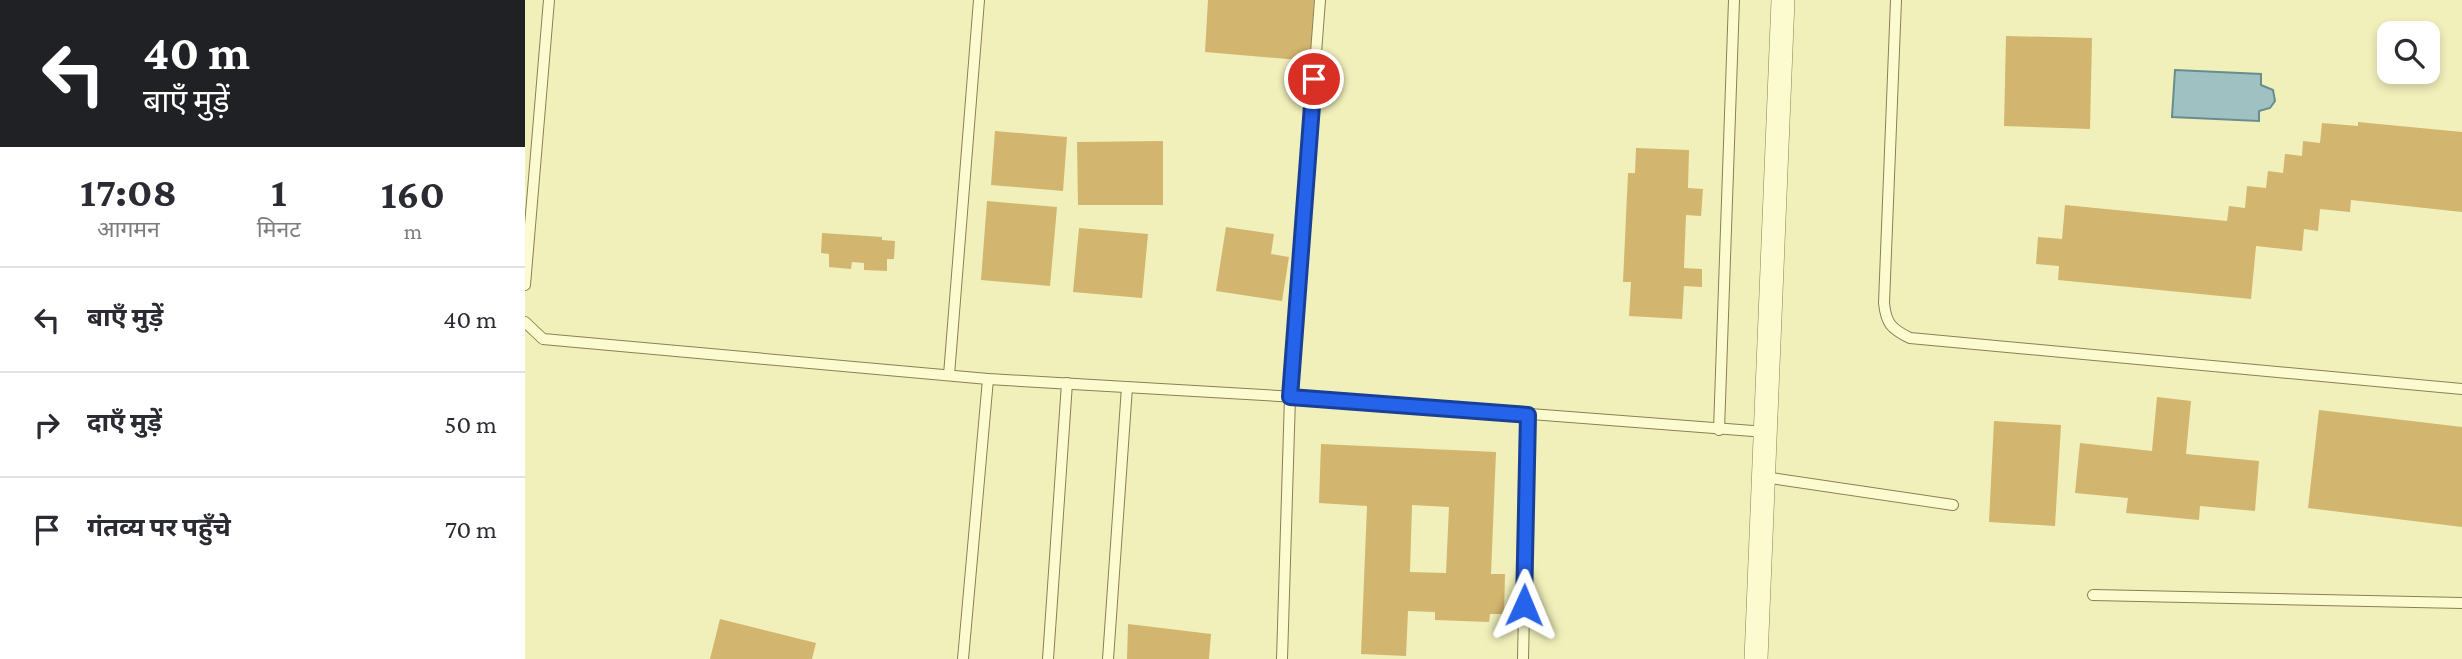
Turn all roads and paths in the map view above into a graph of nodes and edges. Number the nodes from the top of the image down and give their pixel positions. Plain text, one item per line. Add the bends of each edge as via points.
1 (549, 0) edge
2 (979, 0) edge
3 (1320, 0) edge
4 (1734, 0) edge
5 (1783, 0) edge
6 (1896, 0) edge
7 (525, 285) edge
8 (525, 322) edge
9 (949, 375) junction
10 (989, 379) junction
11 (1067, 383) junction
12 (1126, 387) junction
13 (2462, 389) edge
14 (1290, 397) junction
15 (1528, 415) junction
16 (1719, 430) junction
17 (1766, 432) junction
18 (1764, 477) junction
19 (1953, 505) dead end
20 (2093, 595) dead end
21 (2462, 603) edge
22 (963, 659) edge
23 (1048, 659) edge
24 (1108, 659) edge
25 (1282, 659) edge
26 (1523, 659) edge
27 (1756, 659) edge

1 - 7 lane
2 - 9 lane
3 - 14 lane
4 - 16 lane
5 - 17 street
6 - 13 lane via 1884,303 1886,321 1896,331 1910,338
8 - 9 lane via 543,339
9 - 10 lane
10 - 11 lane
10 - 22 lane
11 - 12 lane
11 - 23 lane
12 - 14 lane
12 - 24 lane
14 - 15 lane
14 - 25 lane
15 - 16 lane
15 - 26 lane
16 - 17 lane
17 - 18 street
18 - 19 lane
18 - 27 street
20 - 21 lane

